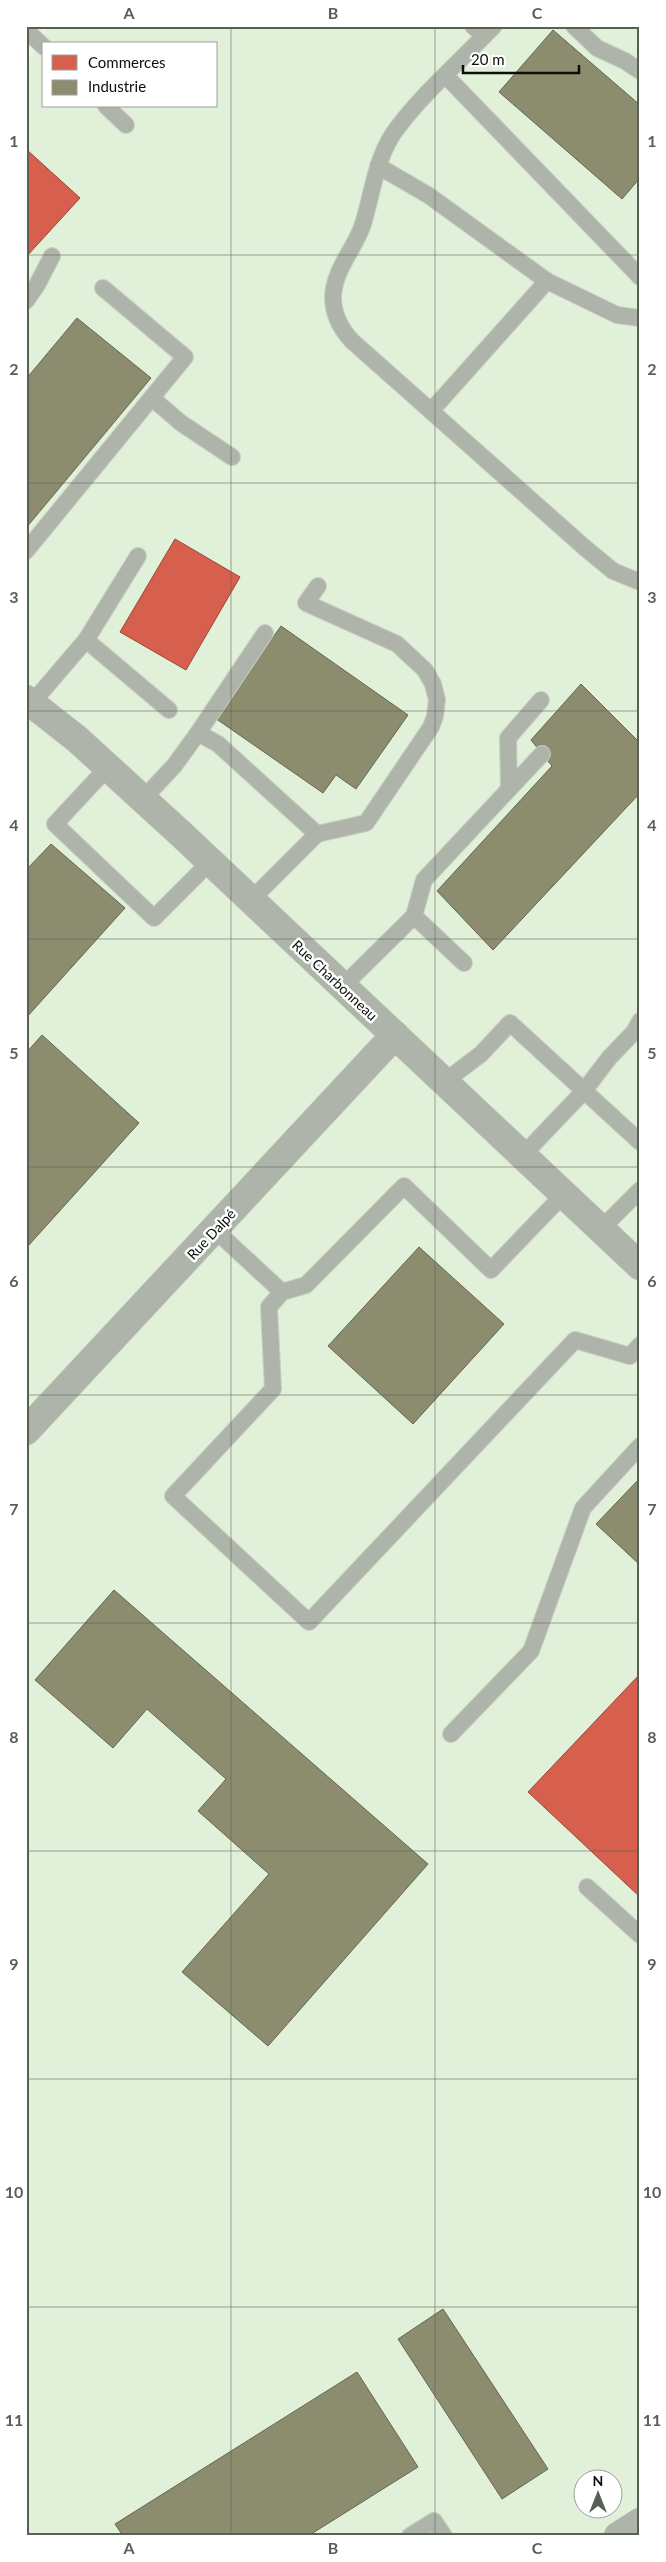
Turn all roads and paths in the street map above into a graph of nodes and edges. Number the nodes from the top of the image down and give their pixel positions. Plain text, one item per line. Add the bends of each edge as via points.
1 (29, 26) edge
2 (574, 26) edge
3 (26, 30) edge
4 (483, 30) edge
5 (42, 45) edge
6 (640, 71) edge
7 (446, 76) junction
8 (108, 108) edge
9 (126, 125) dead end
10 (378, 166) junction
11 (52, 256) dead end
12 (640, 277) edge
13 (547, 281) junction
14 (103, 288) dead end
15 (26, 301) edge
16 (640, 318) edge
17 (152, 398) junction
18 (431, 410) junction
19 (232, 457) dead end
20 (26, 551) edge
21 (138, 556) dead end
22 (640, 582) edge
23 (318, 586) dead end
24 (265, 633) dead end
25 (86, 640) junction
26 (541, 700) dead end
27 (29, 701) edge
28 (170, 710) dead end
29 (198, 733) junction
30 (542, 754) dead end
31 (108, 768) junction
32 (509, 789) junction
33 (143, 799) junction
34 (317, 834) junction
35 (210, 862) junction
36 (251, 900) junction
37 (414, 916) junction
38 (464, 963) dead end
39 (342, 986) junction
40 (640, 1022) edge
41 (395, 1036) junction
42 (444, 1082) junction
43 (584, 1091) junction
44 (640, 1142) edge
45 (522, 1155) junction
46 (640, 1190) edge
47 (564, 1194) junction
48 (601, 1229) junction
49 (214, 1230) junction
50 (640, 1266) edge
51 (282, 1292) junction
52 (640, 1345) edge
53 (26, 1431) edge
54 (640, 1446) edge
55 (451, 1734) dead end
56 (587, 1886) dead end
57 (640, 1935) edge
58 (640, 2522) edge
59 (410, 2536) edge
60 (444, 2536) edge
61 (618, 2536) edge

1 - 3 lane
2 - 6 lane via 597,48
3 - 5 lane
4 - 7 lane
7 - 10 lane via 397,128
7 - 12 lane
8 - 9 lane
10 - 13 lane via 428,195
10 - 18 lane via 362,226 337,276 333,295 335,314 352,341
11 - 15 lane
13 - 16 lane via 617,315
13 - 18 lane
14 - 17 lane via 185,357
17 - 19 lane via 181,423
17 - 20 lane
18 - 22 lane via 603,563 613,571
21 - 25 lane
23 - 34 lane via 306,603 397,644 425,670 437,700 435,716 426,735 366,823
24 - 29 lane
25 - 27 lane
25 - 28 lane
26 - 32 lane via 508,738
27 - 31 street, Rue Charbonneau
29 - 33 lane via 174,766
29 - 34 lane via 218,744
30 - 32 lane
31 - 33 street, Rue Charbonneau
31 - 35 lane via 55,824 154,918
32 - 37 lane via 424,880
33 - 35 street, Rue Charbonneau
34 - 36 lane
35 - 36 street, Rue Charbonneau
36 - 39 street, Rue Charbonneau
37 - 38 lane
37 - 39 lane
39 - 41 street, Rue Charbonneau
40 - 43 lane
41 - 42 street, Rue Charbonneau
41 - 49 street, Rue Dalpé
42 - 43 lane via 481,1054 510,1023
42 - 45 street, Rue Charbonneau
43 - 44 lane
43 - 45 lane
45 - 47 street, Rue Charbonneau
46 - 48 lane
47 - 48 street, Rue Charbonneau
47 - 51 lane via 491,1270 404,1186 306,1285
48 - 50 street, Rue Charbonneau
49 - 51 lane
49 - 53 street, Rue Dalpé
51 - 52 lane via 269,1307 273,1389 173,1496 309,1622 575,1340 630,1356
54 - 55 lane via 583,1508 532,1651
56 - 57 lane
58 - 61 street
59 - 60 lane via 434,2520

